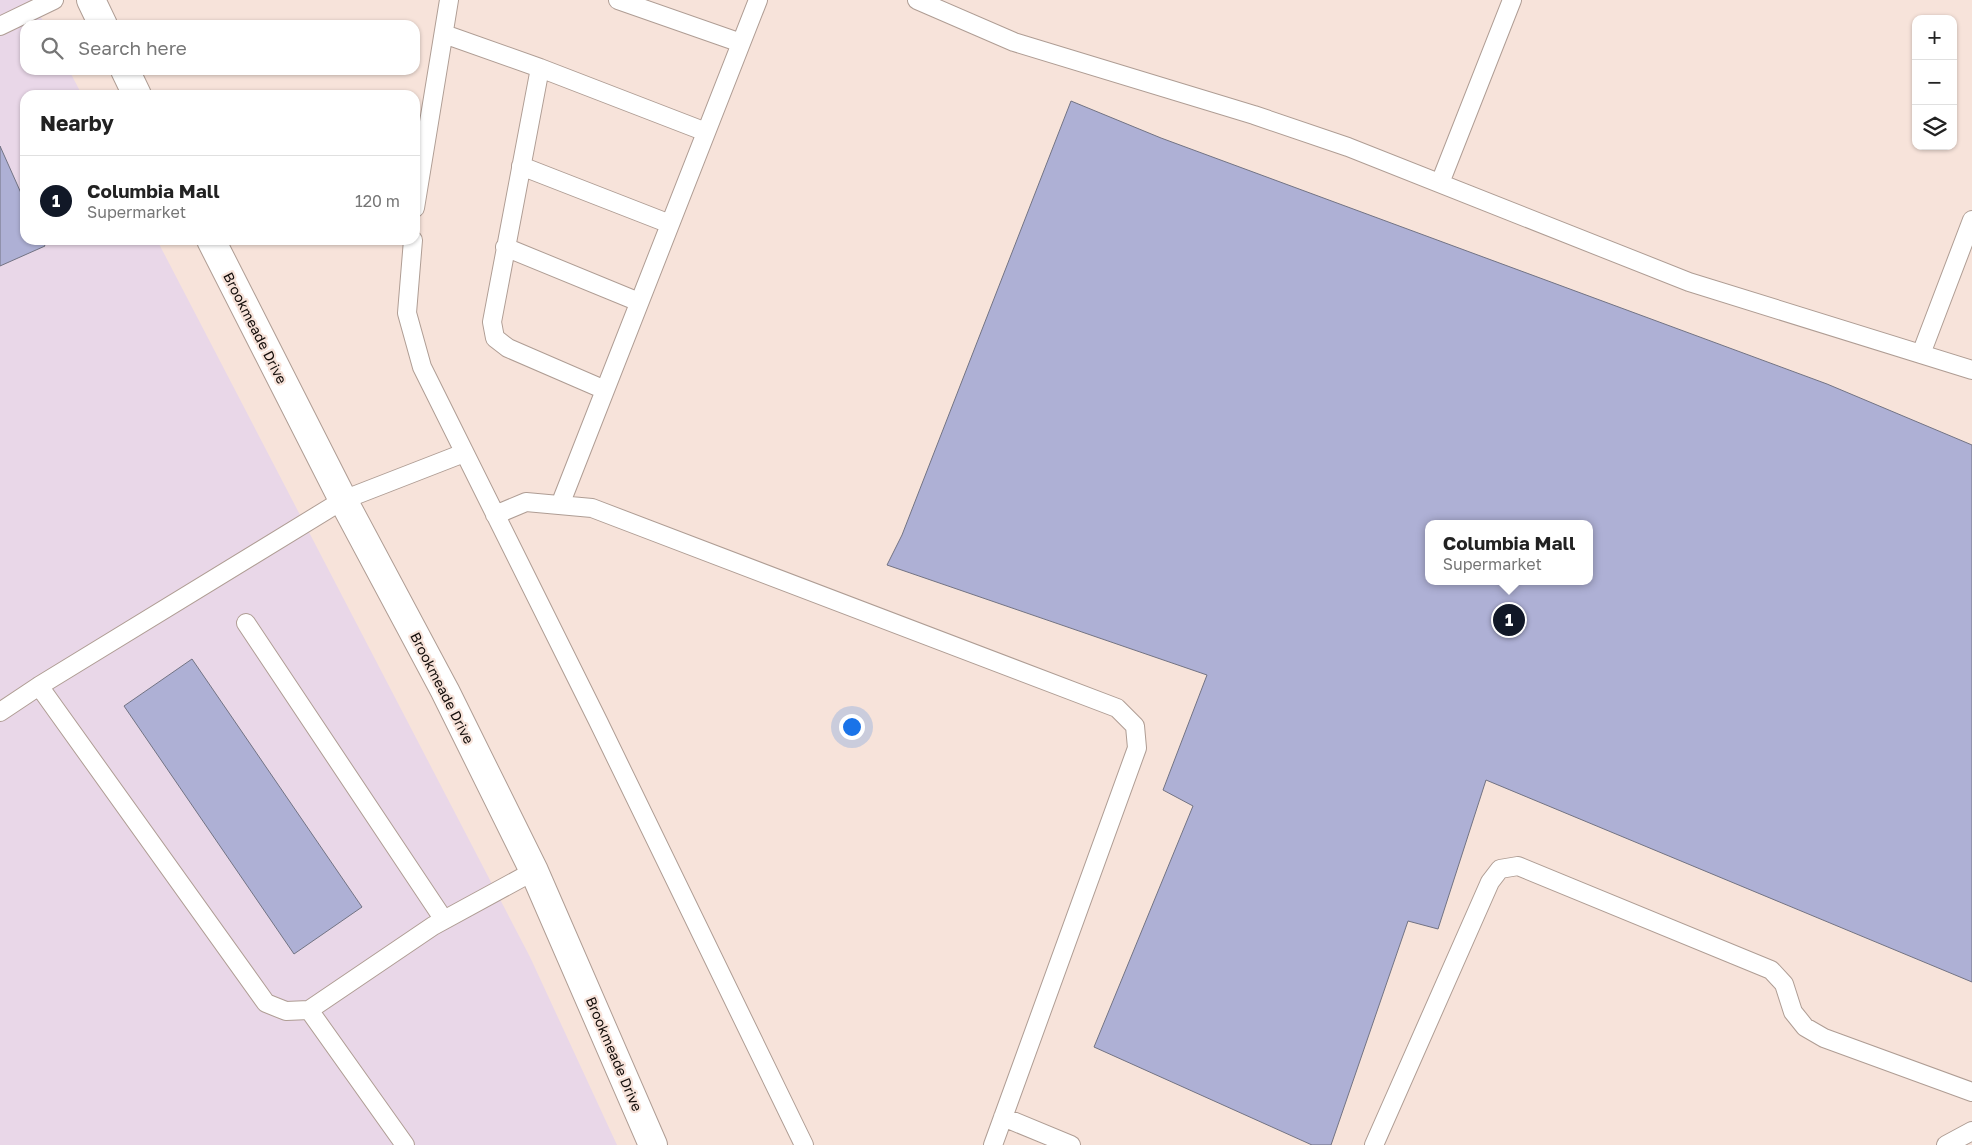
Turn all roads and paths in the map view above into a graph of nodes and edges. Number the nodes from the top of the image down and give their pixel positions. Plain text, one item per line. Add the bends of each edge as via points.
1 (54, 0) edge
2 (91, 0) edge
3 (450, 0) edge
4 (618, 0) edge
5 (758, 0) edge
6 (917, 0) edge
7 (1512, 0) edge
8 (101, 20) edge
9 (0, 26) edge
10 (444, 34) junction
11 (741, 44) junction
12 (540, 68) junction
13 (127, 75) edge
14 (135, 90) edge
15 (706, 132) junction
16 (521, 166) junction
17 (420, 178) edge
18 (1440, 183) junction
19 (1972, 220) edge
20 (670, 224) junction
21 (214, 245) edge
22 (413, 245) edge
23 (505, 247) junction
24 (639, 302) junction
25 (1921, 354) junction
26 (1972, 370) edge
27 (605, 390) junction
28 (464, 453) junction
29 (342, 500) junction
30 (560, 505) junction
31 (495, 515) junction
32 (246, 623) dead end
33 (39, 686) junction
34 (0, 712) edge
35 (534, 871) junction
36 (444, 920) junction
37 (309, 1010) junction
38 (1972, 1092) edge
39 (1003, 1117) junction
40 (1972, 1131) edge
41 (406, 1145) edge
42 (653, 1145) edge
43 (804, 1145) edge
44 (993, 1145) edge
45 (1071, 1145) edge
46 (1374, 1145) edge
47 (1946, 1145) edge

1 - 9 lane
2 - 8 street
3 - 10 lane
4 - 11 lane
5 - 11 lane
6 - 18 lane via 1014,42 1254,115
7 - 18 lane
10 - 12 lane
10 - 17 lane
11 - 15 lane
12 - 15 lane
12 - 16 lane
13 - 14 street
15 - 20 lane
16 - 20 lane
16 - 23 lane
18 - 25 lane via 1689,282
19 - 25 lane
20 - 24 lane
21 - 29 street, Brookmeade Drive
22 - 28 lane via 407,313 422,367
23 - 24 lane
23 - 27 lane via 492,322 495,338 508,348
24 - 27 lane
25 - 26 lane
27 - 30 lane
28 - 29 lane
28 - 31 lane
29 - 33 lane
29 - 35 street, Brookmeade Drive via 445,691
30 - 31 lane via 526,502
30 - 39 lane via 592,508 1117,708 1135,726 1136,748
31 - 43 lane
32 - 36 lane
33 - 34 lane
33 - 37 lane via 266,1003 286,1012
35 - 36 lane
35 - 42 street, Brookmeade Drive
36 - 37 lane
37 - 41 lane
38 - 46 lane via 1824,1038 1805,1027 1793,1012 1784,984 1770,970 1518,866 1500,869 1490,882
39 - 44 lane
39 - 45 lane
40 - 47 lane

